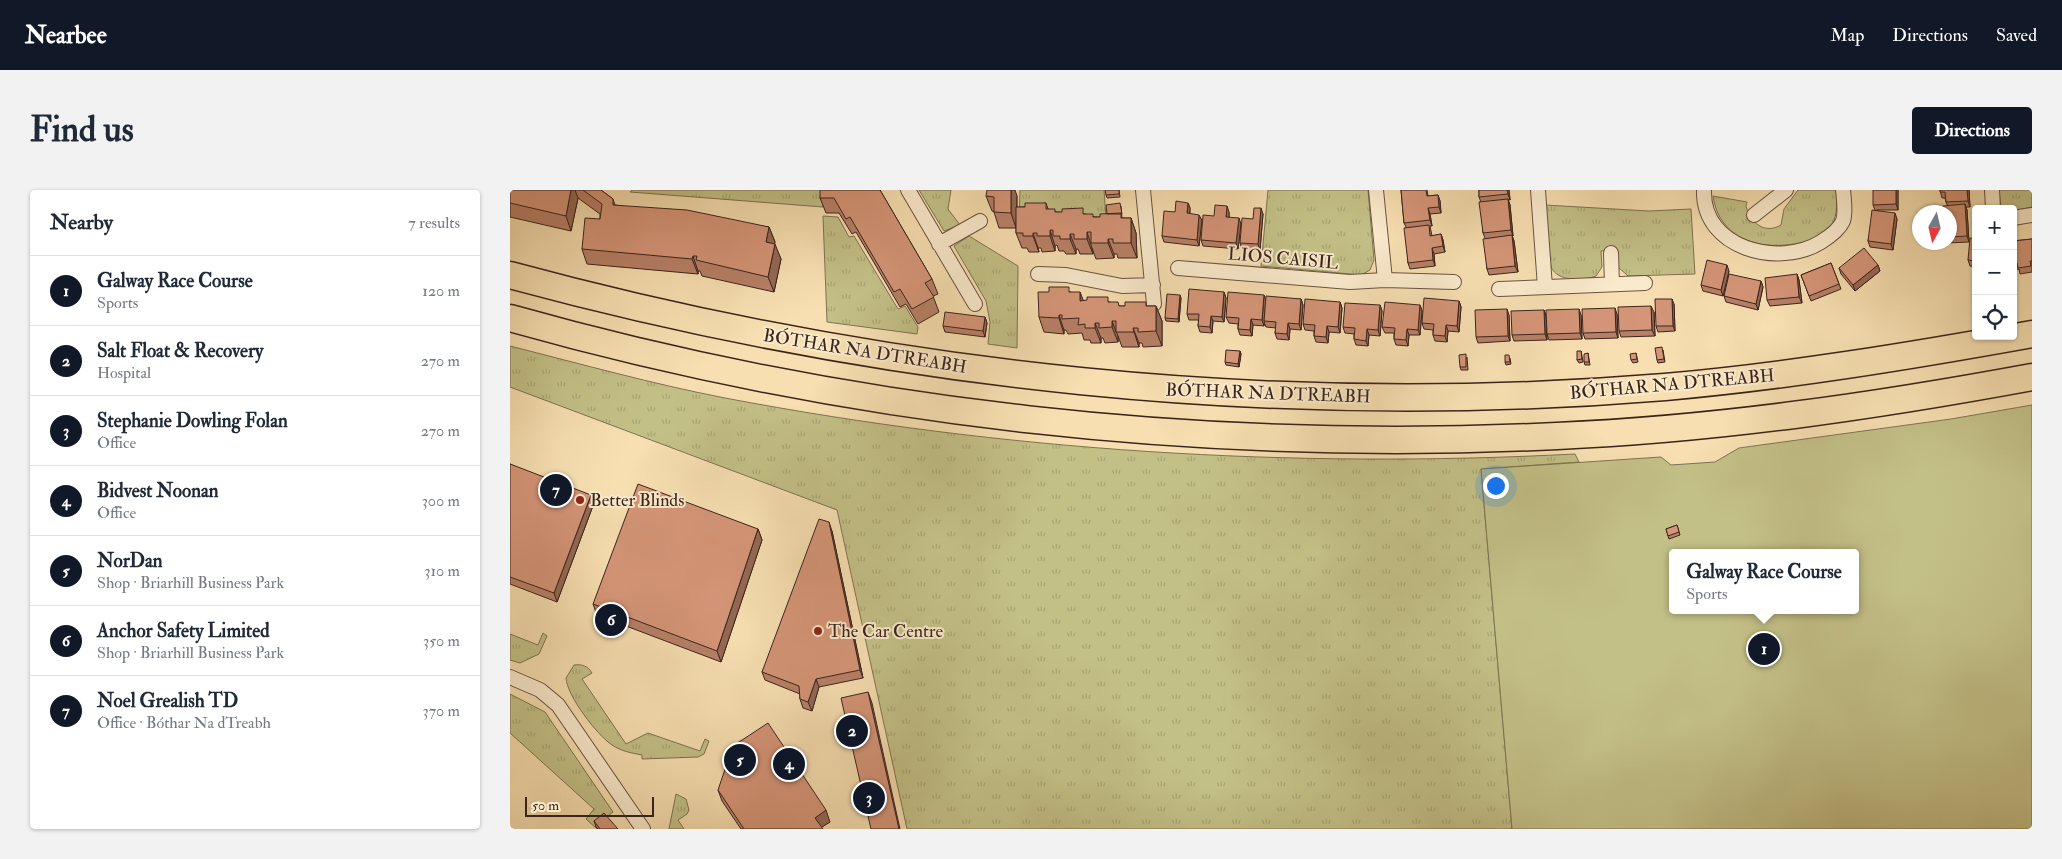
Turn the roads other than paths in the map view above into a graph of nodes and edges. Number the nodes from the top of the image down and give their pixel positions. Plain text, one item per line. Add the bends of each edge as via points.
1 (908, 190) edge
2 (1143, 190) edge
3 (1376, 190) edge
4 (1538, 190) edge
5 (1704, 190) edge
6 (1786, 190) edge
7 (1843, 190) edge
8 (1992, 190) edge
9 (1993, 205) edge
10 (1754, 215) dead end
11 (2032, 215) edge
12 (2017, 217) edge
13 (980, 221) dead end
14 (939, 244) junction
15 (1611, 253) dead end
16 (1178, 268) dead end
17 (1038, 274) dead end
18 (510, 275) edge
19 (1385, 280) junction
20 (1454, 282) dead end
21 (1645, 283) dead end
22 (1612, 284) junction
23 (1153, 285) junction
24 (1545, 287) junction
25 (1499, 289) dead end
26 (975, 304) dead end
27 (1154, 304) edge
28 (510, 318) edge
29 (2032, 334) edge
30 (2032, 377) edge
31 (510, 677) edge
32 (643, 829) edge

1 - 14 street
2 - 23 street
3 - 19 street
4 - 24 street
5 - 7 street via 1708,213 1727,237 1745,248 1779,255 1809,249 1836,231 1844,217
6 - 10 street
8 - 9 street
11 - 12 street
13 - 14 street
14 - 26 street
15 - 22 street
16 - 19 street, LIOS CAISIL via 1350,282
17 - 23 street via 1076,276 1122,286
18 - 29 highway, BÓTHAR NA DTREABH via 693,320 876,356 1086,382 1267,396 1461,397 1668,386 1863,363
19 - 20 street, LIOS CAISIL
21 - 22 street
22 - 24 street
23 - 27 street
24 - 25 street
28 - 30 highway via 688,363 839,393 1058,423 1183,434 1431,440 1570,435 1795,415
31 - 32 street via 540,690 558,705

